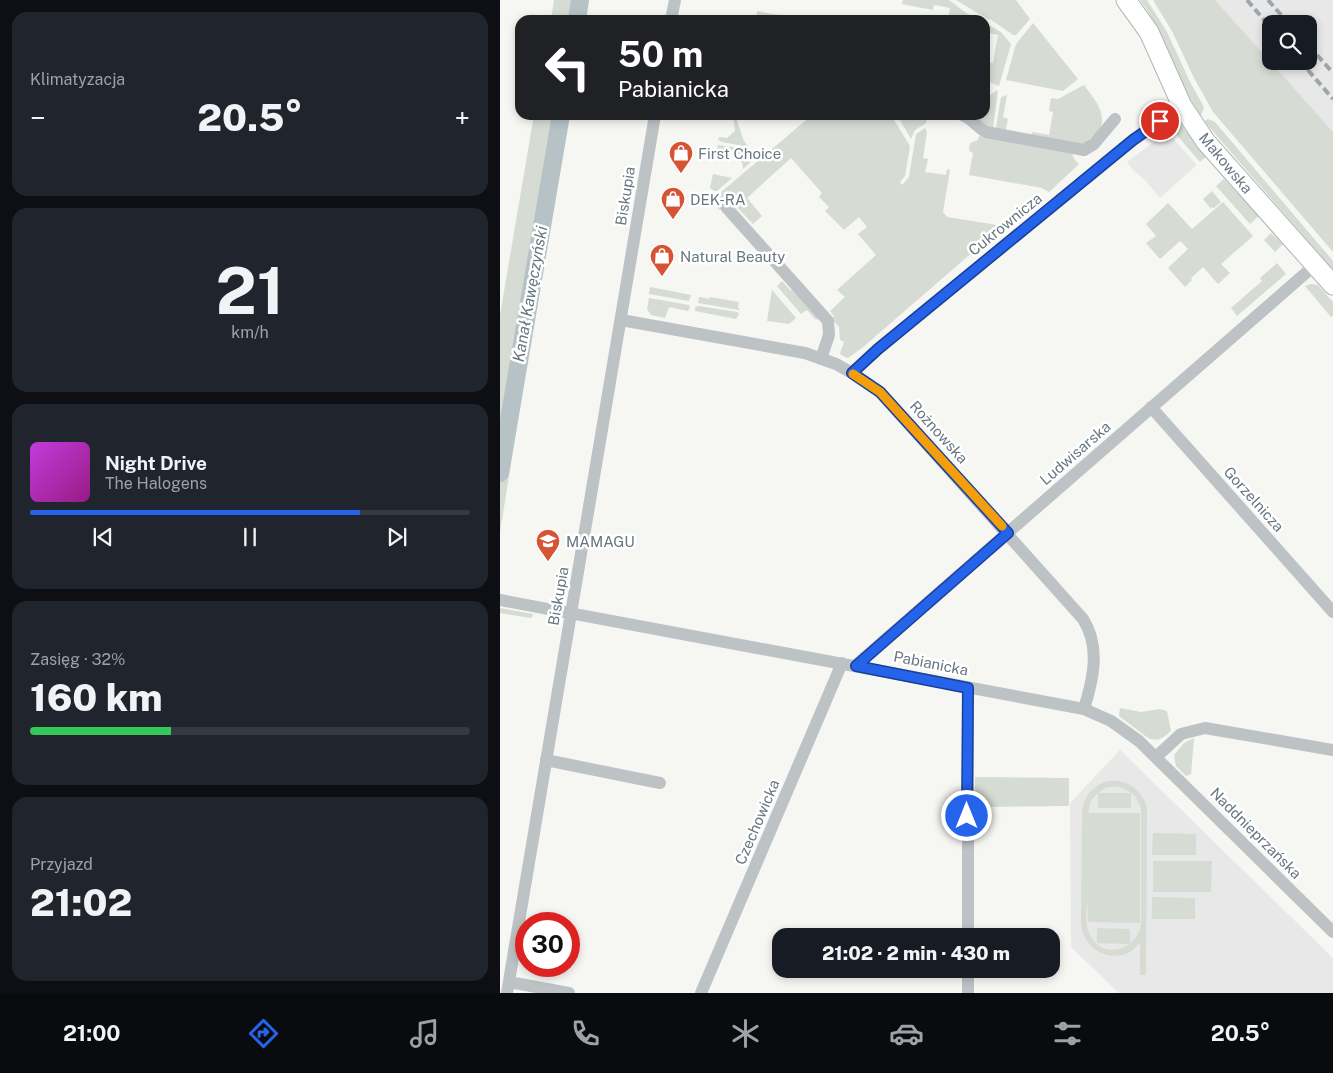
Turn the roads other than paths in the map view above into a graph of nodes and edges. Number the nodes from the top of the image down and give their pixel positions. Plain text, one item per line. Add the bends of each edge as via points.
1 (675, 0) edge
2 (1126, 0) edge
3 (672, 15) edge
4 (1182, 106) junction
5 (1115, 119) dead end
6 (654, 120) edge
7 (971, 120) edge
8 (726, 207) dead end
9 (1316, 265) junction
10 (1333, 285) edge
11 (621, 320) junction
12 (821, 358) junction
13 (852, 373) junction
14 (1151, 407) junction
15 (1008, 533) junction
16 (500, 600) edge
17 (1333, 612) edge
18 (572, 613) junction
19 (842, 664) junction
20 (856, 666) junction
21 (968, 688) junction
22 (1084, 709) junction
23 (1333, 750) edge
24 (1156, 757) junction
25 (546, 760) junction
26 (660, 783) dead end
27 (968, 928) edge
28 (1333, 932) edge
29 (968, 978) edge
30 (508, 987) edge
31 (569, 993) edge
32 (701, 993) edge
33 (968, 993) edge

1 - 3 street
2 - 4 street, Makowska via 1149,32
4 - 9 street, Makowska via 1206,142
4 - 13 street, Cukrownicza via 1133,140
5 - 7 street via 1094,144 1084,150 986,132
6 - 11 street, Biskupia
8 - 12 street via 828,321 829,335
9 - 10 street, Makowska
9 - 14 street, Ludwisarska
11 - 12 street, Rożnowska
11 - 18 street, Biskupia
12 - 13 street, Rożnowska
13 - 15 street, Rożnowska via 880,392
14 - 15 street, Ludwisarska
14 - 17 street, Gorzelnicza
15 - 20 street, Ludwisarska
15 - 22 street, Rożnowska via 1089,627 1094,657
16 - 18 street, Pabianicka
18 - 19 street, Pabianicka
18 - 25 street, Biskupia
19 - 20 street, Pabianicka
19 - 32 street, Czechowicka
20 - 21 street, Pabianicka
21 - 22 street, Pabianicka
21 - 27 street
22 - 24 street, Pabianicka via 1120,727
23 - 24 street via 1205,728 1181,734
24 - 28 street, Naddnieprzańska
25 - 26 street
25 - 30 street, Biskupia
29 - 33 street
30 - 31 street

